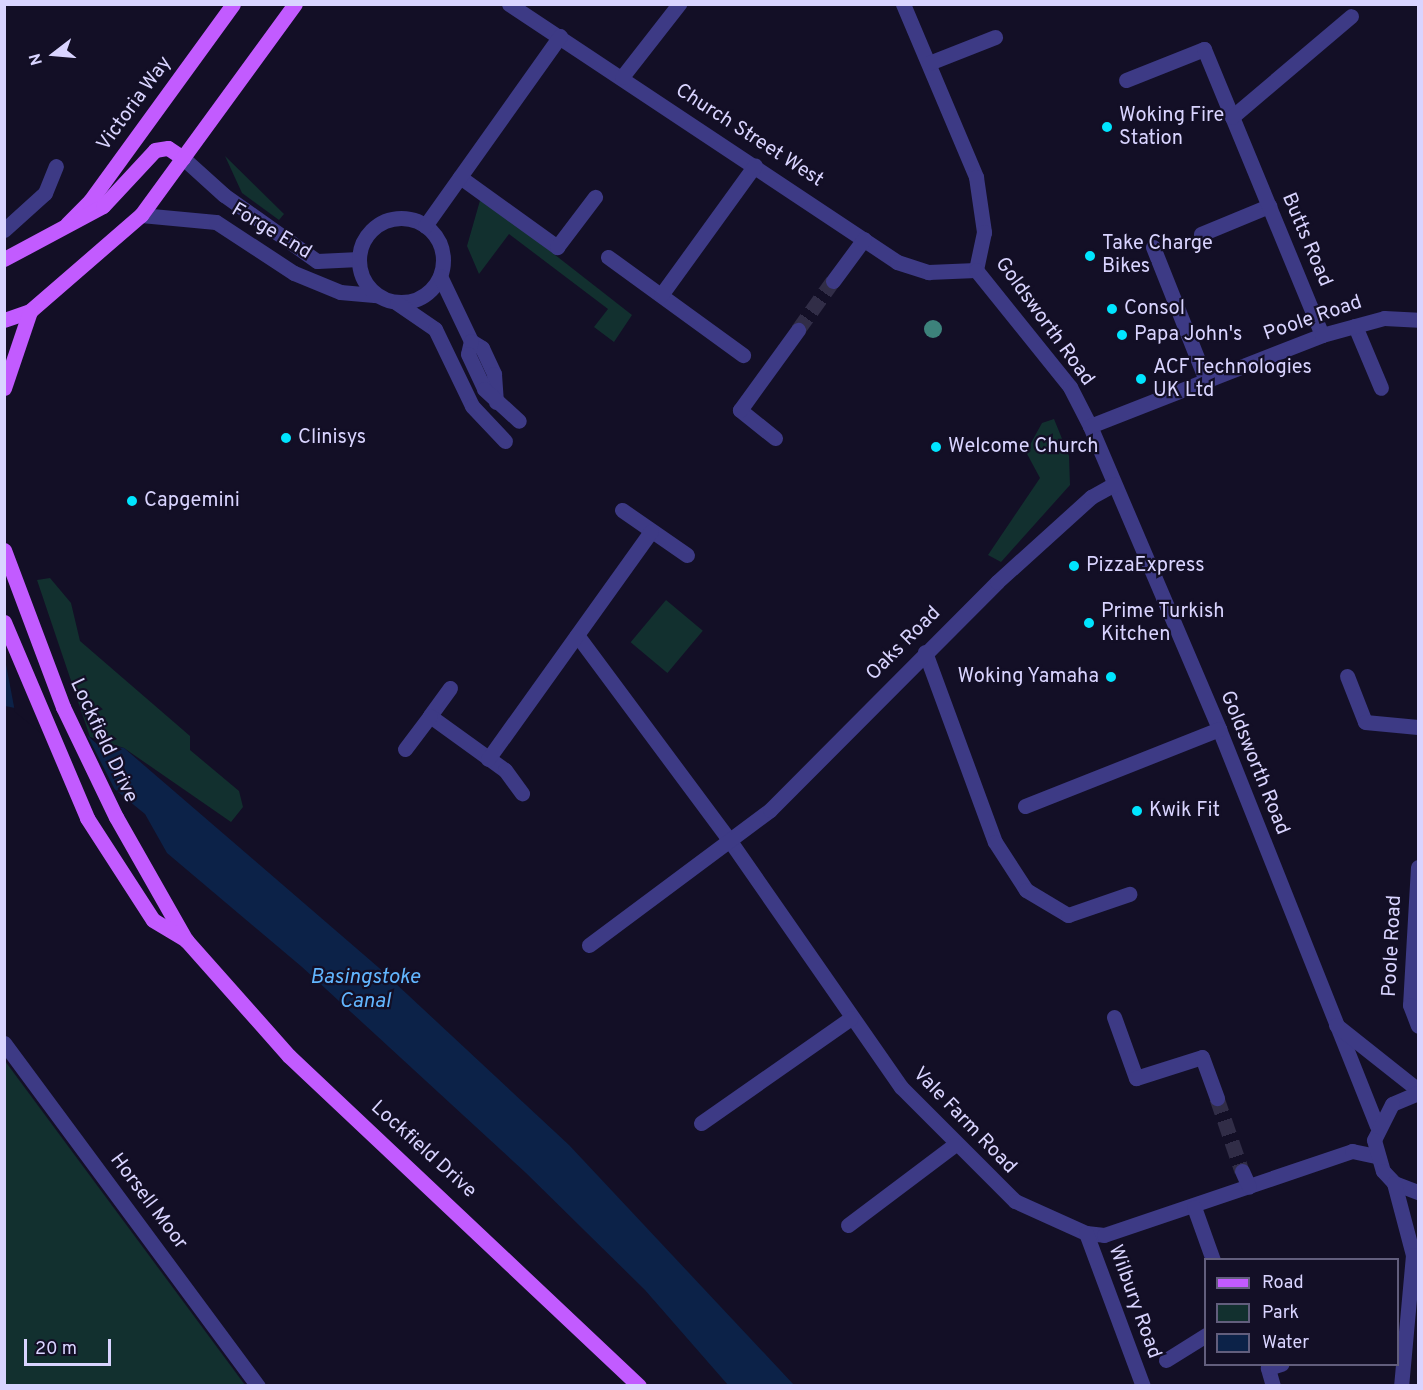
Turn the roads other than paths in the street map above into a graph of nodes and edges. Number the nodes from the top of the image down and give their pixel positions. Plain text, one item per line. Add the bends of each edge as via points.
1 (233, 4) edge
2 (295, 4) edge
3 (509, 4) edge
4 (679, 4) edge
5 (903, 4) edge
6 (1351, 16) dead end
7 (560, 36) junction
8 (995, 37) dead end
9 (929, 63) junction
10 (622, 77) junction
11 (1126, 80) dead end
12 (1232, 117) junction
13 (183, 158) junction
14 (755, 165) junction
15 (57, 166) dead end
16 (460, 177) junction
17 (595, 197) dead end
18 (1269, 206) junction
19 (141, 214) junction
20 (67, 224) junction
21 (425, 226) junction
22 (4, 230) edge
23 (1201, 234) dead end
24 (864, 239) junction
25 (1154, 248) dead end
26 (608, 257) dead end
27 (4, 259) edge
28 (359, 259) junction
29 (976, 270) junction
30 (440, 276) junction
31 (833, 282) tunnel mouth
32 (377, 295) junction
33 (661, 295) junction
34 (394, 302) junction
35 (30, 311) junction
36 (4, 320) edge
37 (1419, 320) edge
38 (1355, 326) junction
39 (798, 330) tunnel mouth
40 (1322, 335) junction
41 (743, 355) dead end
42 (1206, 380) junction
43 (4, 388) edge
44 (1381, 388) dead end
45 (519, 421) dead end
46 (1090, 426) junction
47 (775, 438) dead end
48 (505, 441) dead end
49 (1114, 484) junction
50 (622, 510) dead end
51 (651, 531) junction
52 (4, 550) edge
53 (687, 555) dead end
54 (4, 622) edge
55 (577, 635) junction
56 (925, 652) junction
57 (1347, 676) dead end
58 (450, 688) dead end
59 (430, 716) junction
60 (1419, 727) edge
61 (1219, 729) junction
62 (405, 749) dead end
63 (488, 759) junction
64 (522, 793) dead end
65 (1025, 806) dead end
66 (730, 841) junction
67 (1419, 867) edge
68 (1129, 894) dead end
69 (186, 940) junction
70 (589, 945) dead end
71 (1114, 1017) dead end
72 (851, 1018) junction
73 (1336, 1025) junction
74 (1419, 1026) edge
75 (4, 1043) edge
76 (1419, 1092) edge
77 (1217, 1098) tunnel mouth
78 (701, 1123) dead end
79 (1377, 1126) junction
80 (954, 1145) junction
81 (1376, 1156) junction
82 (1242, 1171) tunnel mouth
83 (1394, 1183) junction
84 (1249, 1187) junction
85 (1419, 1192) edge
86 (1194, 1207) junction
87 (848, 1225) dead end
88 (1086, 1233) junction
89 (1212, 1258) edge
90 (1419, 1276) edge
91 (1410, 1298) junction
92 (1204, 1336) edge
93 (1400, 1348) edge
94 (1166, 1360) dead end
95 (1277, 1366) edge
96 (258, 1386) edge
97 (639, 1386) edge
98 (1143, 1386) edge
99 (1273, 1386) edge
100 (1401, 1386) edge

1 - 20 main road, Victoria Way via 90,201
2 - 13 main road
3 - 7 street, Church Street West
4 - 10 street
5 - 9 street, Goldsworth Road
6 - 12 street
7 - 10 street, Church Street West
7 - 16 street
8 - 9 street
9 - 29 street, Goldsworth Road via 983,209
10 - 14 street, Church Street West
11 - 12 street, Butts Road via 1204,49
12 - 18 street, Butts Road
13 - 19 main road
13 - 20 main road, Victoria Way via 168,148 155,150 103,206
13 - 28 street, Forge End via 224,195 317,261
14 - 24 street, Church Street West
14 - 33 street
15 - 22 street via 45,194
16 - 17 street via 557,247
16 - 21 street
18 - 23 street
18 - 40 street, Butts Road
19 - 32 street, Forge End via 216,222 294,273 340,292
19 - 35 main road
20 - 27 main road, Victoria Way
21 - 28 street via 401,218 377,226
21 - 30 street via 442,248
24 - 29 street, Church Street West via 897,262 928,272
24 - 31 street
25 - 42 street
26 - 33 street
28 - 32 street via 364,279
29 - 46 street, Goldsworth Road via 1070,387
30 - 34 street via 422,297
30 - 45 street via 471,341 468,354 496,402
32 - 34 street, Forge End
33 - 41 street
34 - 48 street, Forge End via 419,313 435,329 472,406
35 - 36 main road
35 - 43 main road
37 - 38 street, Poole Road via 1384,318
38 - 40 street, Poole Road
38 - 44 street
39 - 47 street via 740,410
40 - 42 street, Poole Road
42 - 46 street, Poole Road
46 - 49 street, Goldsworth Road
49 - 56 street, Oaks Road via 1091,496
49 - 61 street, Goldsworth Road
50 - 51 street
51 - 53 street
51 - 55 street
52 - 69 main road, Lockfield Drive via 87,757
54 - 69 main road, Lockfield Drive via 87,818 153,920
55 - 63 street
55 - 66 street, Vale Farm Road
56 - 66 street, Oaks Road via 770,810
56 - 68 street via 995,842 1026,890 1068,915
57 - 60 street via 1365,722
58 - 59 street
59 - 62 street
59 - 63 street
61 - 65 street
61 - 73 street, Goldsworth Road
63 - 64 street
66 - 70 street, Oaks Road
66 - 72 street, Vale Farm Road
67 - 74 street, Poole Road via 1410,1005
69 - 97 main road, Lockfield Drive via 289,1056
71 - 77 street via 1136,1078 1202,1057
72 - 78 street
72 - 80 street, Vale Farm Road via 901,1087
73 - 76 street
73 - 79 street, Goldsworth Road
75 - 96 street, Horsell Moor
76 - 79 street via 1392,1104
79 - 81 street
80 - 87 street
80 - 88 street, Vale Farm Road via 1015,1201
81 - 83 street
81 - 84 street, Vale Farm Road via 1352,1150
82 - 84 street
83 - 85 street
83 - 91 street via 1413,1255
84 - 86 street, Vale Farm Road
86 - 88 street, Vale Farm Road via 1123,1232
86 - 89 street
88 - 98 street, Wilbury Road
90 - 91 street
91 - 93 street
92 - 94 street
93 - 100 street
95 - 99 street via 1268,1368

